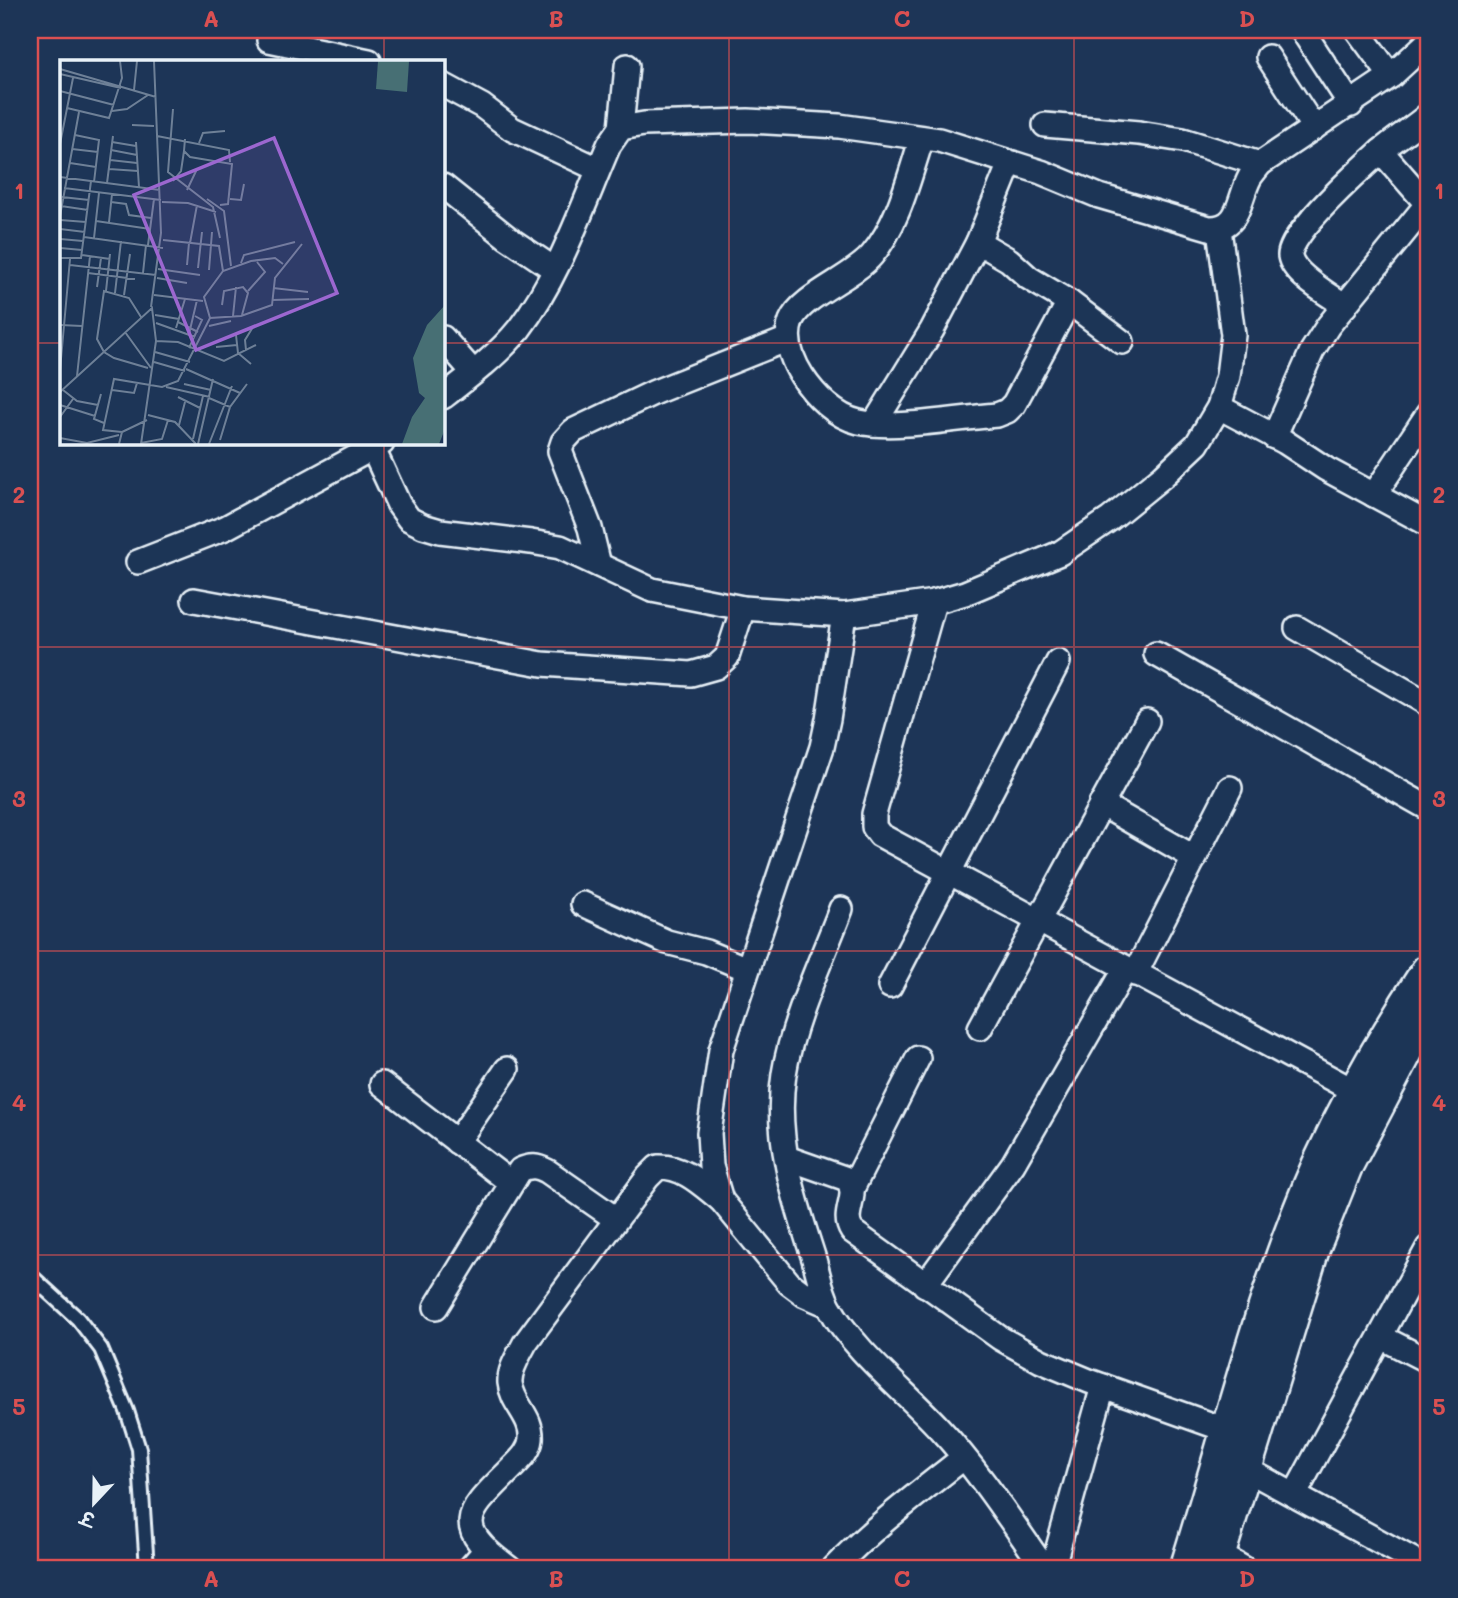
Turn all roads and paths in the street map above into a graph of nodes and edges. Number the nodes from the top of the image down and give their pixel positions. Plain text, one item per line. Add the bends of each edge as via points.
1 (1302, 30) edge
2 (1357, 30) edge
3 (269, 40) dead end
4 (1428, 42) edge
5 (1268, 57) dead end
6 (364, 60) edge
7 (627, 66) dead end
8 (1391, 76) junction
9 (444, 87) edge
10 (1350, 105) junction
11 (1427, 119) edge
12 (1045, 125) dead end
13 (621, 128) junction
14 (1314, 128) junction
15 (922, 138) junction
16 (1381, 151) junction
17 (1010, 163) junction
18 (1261, 164) junction
19 (598, 169) junction
20 (444, 187) edge
21 (1428, 204) edge
22 (1219, 229) junction
23 (978, 242) junction
24 (554, 269) junction
25 (1069, 302) junction
26 (1345, 306) junction
27 (444, 339) edge
28 (788, 339) junction
29 (1122, 342) dead end
30 (473, 372) junction
31 (444, 396) edge
32 (1219, 407) junction
33 (1428, 414) edge
34 (874, 424) junction
35 (1274, 437) junction
36 (377, 446) edge
37 (1374, 495) junction
38 (1428, 524) edge
39 (138, 562) dead end
40 (598, 565) junction
41 (194, 600) dead end
42 (934, 602) junction
43 (743, 608) junction
44 (844, 614) junction
45 (1297, 628) dead end
46 (1156, 654) dead end
47 (1058, 662) dead end
48 (1428, 704) edge
49 (1147, 721) dead end
50 (1230, 788) dead end
51 (1101, 804) junction
52 (1428, 808) edge
53 (1195, 858) junction
54 (950, 873) junction
55 (583, 904) dead end
56 (841, 909) dead end
57 (1038, 921) junction
58 (747, 970) junction
59 (1428, 971) edge
60 (1130, 972) junction
61 (890, 986) dead end
62 (980, 1028) dead end
63 (1414, 1036) edge
64 (918, 1058) dead end
65 (507, 1069) dead end
66 (382, 1084) dead end
67 (1356, 1092) junction
68 (457, 1142) junction
69 (787, 1158) junction
70 (511, 1183) junction
71 (853, 1186) junction
72 (721, 1200) junction
73 (616, 1219) junction
74 (1428, 1248) edge
75 (30, 1275) edge
76 (925, 1285) junction
77 (828, 1305) junction
78 (436, 1307) dead end
79 (1381, 1337) junction
80 (1428, 1361) edge
81 (1103, 1386) junction
82 (1232, 1452) junction
83 (963, 1458) junction
84 (1295, 1494) junction
85 (485, 1550) junction
86 (1212, 1560) edge
87 (1049, 1566) edge
88 (147, 1568) edge
89 (470, 1568) edge
90 (509, 1568) edge
91 (834, 1568) edge
92 (1428, 1568) edge

1 - 10 street
2 - 8 street
3 - 6 street
4 - 8 street
5 - 14 street
7 - 13 street
8 - 10 street
9 - 19 street via 512,128
10 - 14 street
11 - 16 street
12 - 18 street via 1183,140
13 - 15 street via 748,121 839,126
13 - 19 street
14 - 18 street
15 - 17 street
15 - 28 street via 886,236 860,268 802,306 792,320
16 - 21 street
16 - 26 street via 1312,217 1290,249 1290,259 1300,273
17 - 22 street via 1099,196
17 - 23 street
18 - 22 street via 1229,223
19 - 24 street
20 - 24 street
21 - 26 street
22 - 32 street via 1233,335
23 - 25 street
23 - 34 street via 932,330
24 - 30 street via 519,329
25 - 29 street
25 - 34 street via 1007,411
26 - 35 street via 1312,351
27 - 30 street
28 - 34 street via 794,364 811,390 857,422
28 - 40 street via 573,430 560,451 590,528
30 - 31 street
32 - 35 street
32 - 42 street via 1197,444 1110,519 1060,553
33 - 37 street
35 - 37 street
36 - 39 street via 225,528
36 - 40 street via 398,505 409,519 440,531 559,547
37 - 38 street
40 - 43 street via 652,590
41 - 43 street via 542,664 691,674 716,667 727,657
42 - 44 street
42 - 54 street via 874,827 880,835
43 - 44 street
44 - 58 street via 822,747
45 - 48 street
46 - 52 street
47 - 54 street
49 - 51 street
50 - 53 street
51 - 53 street
51 - 57 street
53 - 60 street
54 - 57 street
54 - 61 street
55 - 58 street via 667,942
56 - 69 street via 790,1045 780,1098
57 - 60 street
57 - 62 street
58 - 72 street via 721,1050 713,1094 711,1166
59 - 63 street
60 - 67 street
60 - 76 street via 1013,1164
63 - 67 street
63 - 82 street via 1345,1167
64 - 71 street
65 - 68 street
66 - 68 street
67 - 82 street via 1320,1164 1273,1287
68 - 70 street
69 - 71 street via 839,1175
69 - 77 street
70 - 73 street via 520,1170 538,1166
70 - 78 street
71 - 76 street via 847,1216 852,1231
72 - 73 street via 672,1166 658,1167
72 - 77 street via 789,1283
73 - 85 street via 514,1363 513,1397 528,1419 531,1438 525,1454 474,1507 470,1520 473,1535
74 - 79 street
75 - 88 lane via 78,1319 101,1349 127,1411 139,1449
76 - 81 street via 1000,1338 1041,1361
77 - 83 street via 844,1329
79 - 80 street
79 - 84 street
81 - 82 street
81 - 87 street
82 - 84 street
82 - 86 street
83 - 87 street
83 - 91 street via 893,1513
84 - 92 street
85 - 89 street
85 - 90 street

